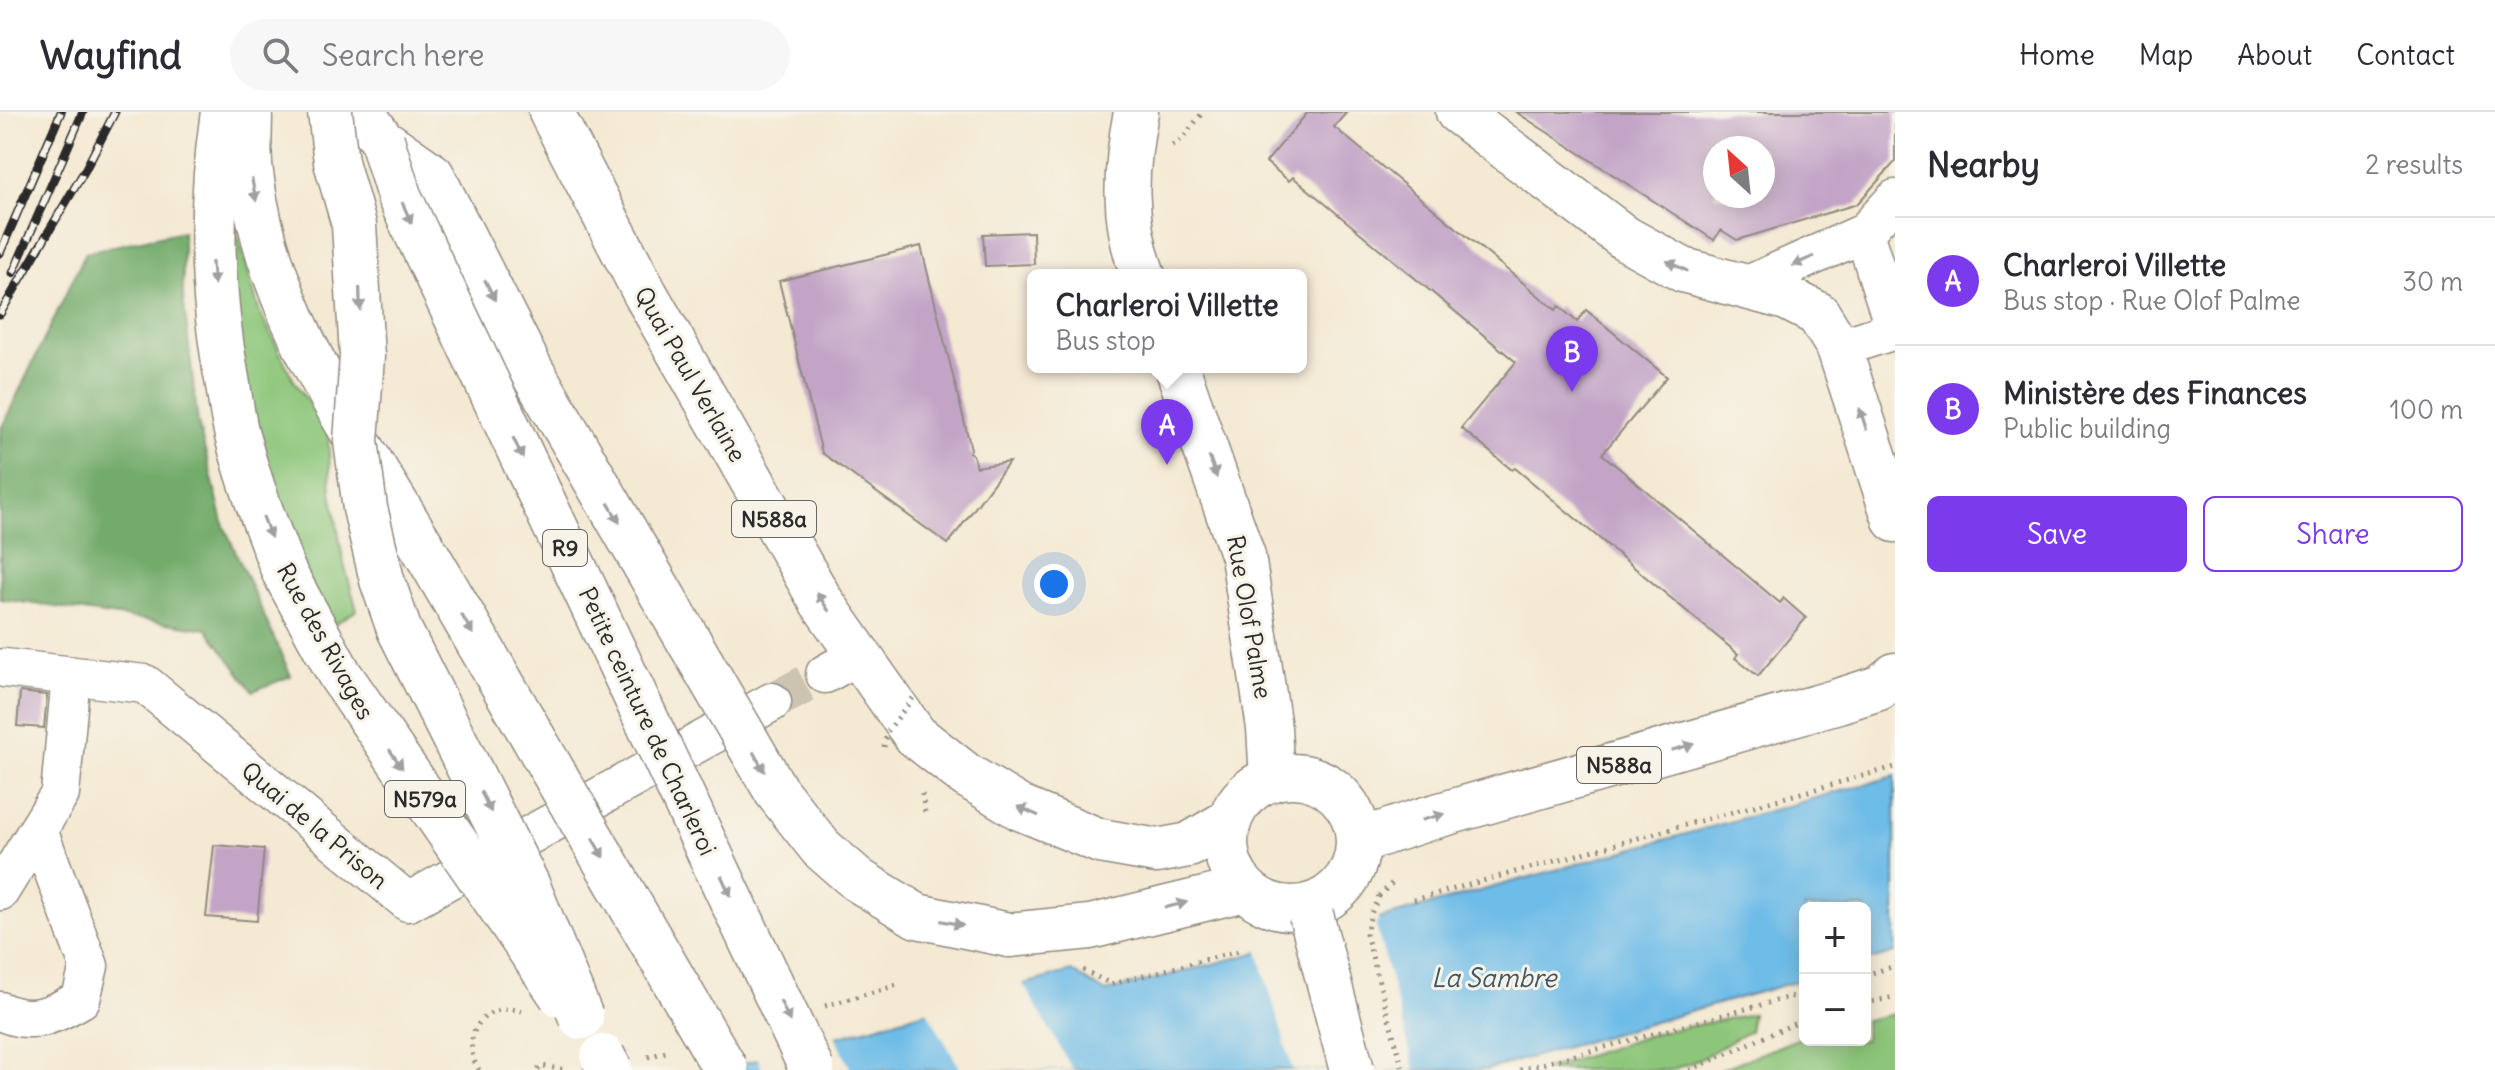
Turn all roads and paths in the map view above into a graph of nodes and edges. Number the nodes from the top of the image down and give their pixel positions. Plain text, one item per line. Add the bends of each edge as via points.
1 (223, 112) edge
2 (250, 112) edge
3 (330, 112) edge
4 (551, 112) edge
5 (1136, 112) edge
6 (1458, 112) edge
7 (372, 126) edge
8 (1895, 199) edge
9 (1864, 233) junction
10 (1141, 269) edge
11 (1741, 288) junction
12 (1895, 330) edge
13 (1839, 348) junction
14 (1179, 373) edge
15 (1895, 520) edge
16 (4, 668) dead end
17 (71, 676) junction
18 (1887, 681) edge
19 (772, 702) tunnel mouth
20 (1895, 767) edge
21 (1272, 779) junction
22 (1229, 821) junction
23 (38, 830) junction
24 (1359, 841) junction
25 (1393, 882) dead end
26 (1245, 889) junction
27 (0, 891) edge
28 (1414, 900) dead end
29 (1310, 911) junction
30 (1239, 951) dead end
31 (1895, 966) edge
32 (1078, 967) dead end
33 (1868, 974) edge
34 (1799, 995) edge
35 (1895, 997) edge
36 (1871, 1002) edge
37 (0, 1011) edge
38 (581, 1017) junction
39 (531, 1018) dead end
40 (1799, 1022) edge
41 (479, 1070) edge
42 (538, 1070) edge
43 (570, 1070) edge
44 (610, 1070) edge
45 (726, 1070) edge
46 (812, 1070) edge
47 (1352, 1070) edge
48 (1403, 1070) edge
49 (1520, 1070) edge
50 (1690, 1070) edge

1 -> 38 main road, Rue des Rivages / N579a, bridge via 214,171 212,257 220,343 237,437 284,572 340,675 392,753
2 -> 45 main road, bridge via 250,172 262,230 305,348
3 -> 38 main road, bridge via 336,162 354,225 362,356 356,441 382,580 399,629 527,884
22 -> 4 main road, Quai Paul Verlaine / N588a via 1189,845 1157,851 1100,841 1020,808 966,775 842,665 821,601 646,295
5 - 10 main road via 1127,157 1128,207
11 -> 6 main road via 1683,270 1625,238
7 -> 26 main road, bridge via 432,175 531,370 776,791 821,848 858,880 917,916 1009,935 1090,927
7 -> 46 main road, Petite ceinture de Charleroi / R9, bridge via 399,196
8 - 9 street
9 -> 11 street
9 - 12 street
11 - 13 main road via 1787,298 1818,314
12 - 13 street
15 -> 13 main road
14 -> 21 main road, Rue Olof Palme via 1243,556
16 - 17 street, Quai de la Prison
17 - 19 street, Quai de la Prison via 145,684 408,902
17 - 23 street via 60,794
24 -> 18 main road, N588a via 1723,736
20 - 28 path
21 - 22 main road, N588a via 1239,803
21 - 24 main road via 1313,779 1331,788 1346,803
22 - 26 main road via 1227,856
23 - 27 street
23 - 37 street via 89,966 81,999 49,1018 12,1017
24 - 29 main road via 1357,860 1342,887
25 - 48 path, bridge via 1379,896 1366,934
26 - 29 main road via 1263,902
29 - 47 main road, bridge
30 - 32 path via 1111,984
31 - 33 path
34 - 49 path
35 - 36 path
38 - 44 main road, N579a, bridge
39 - 41 path via 510,1008 480,1019 470,1049
40 - 50 path
42 - 43 path

